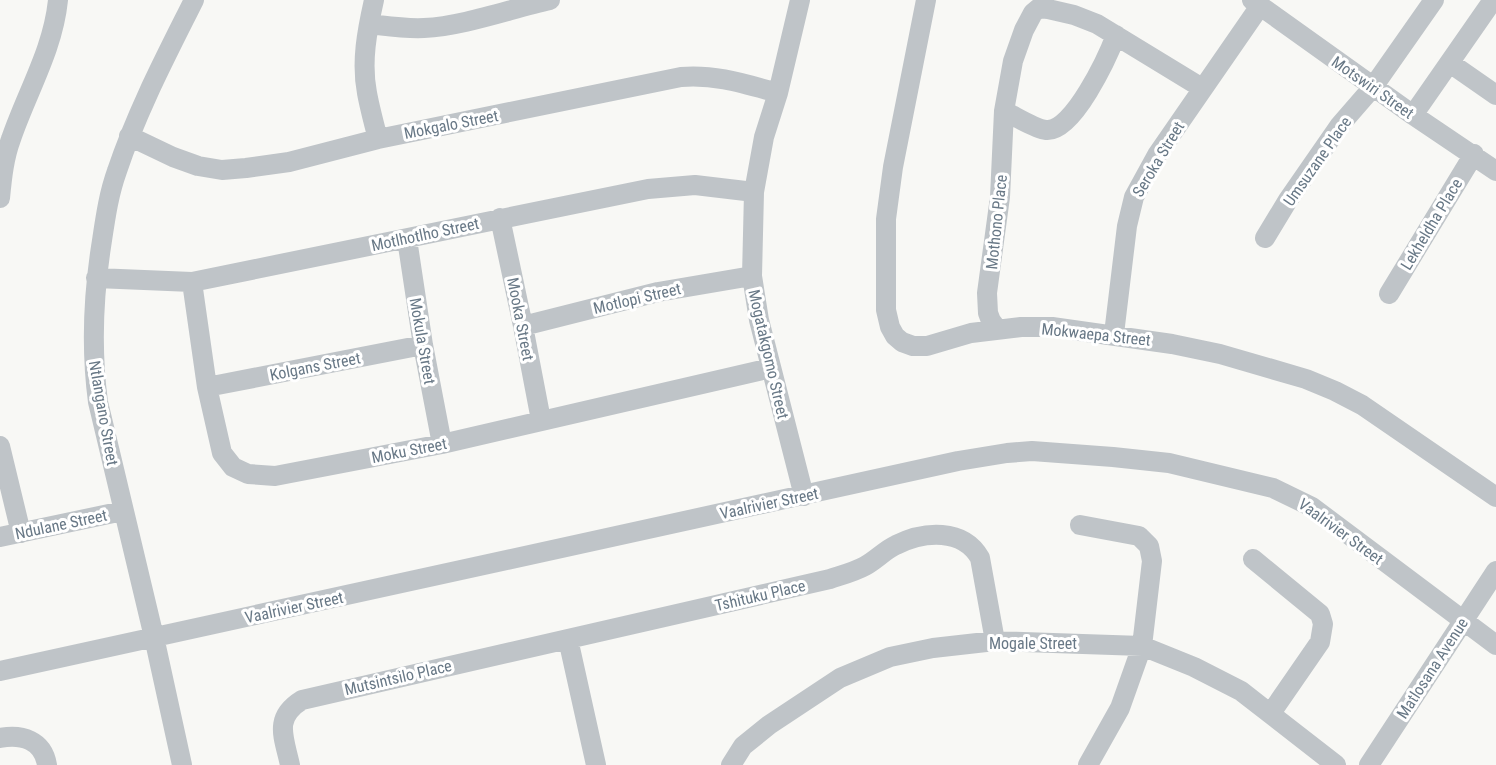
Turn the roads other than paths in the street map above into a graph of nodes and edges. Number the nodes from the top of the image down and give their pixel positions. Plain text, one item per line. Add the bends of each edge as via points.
1 (57, 0) edge
2 (194, 0) edge
3 (374, 0) edge
4 (550, 0) edge
5 (800, 0) edge
6 (926, 0) edge
7 (1434, 0) edge
8 (1493, 0) edge
9 (1256, 3) edge
10 (369, 24) junction
11 (1116, 35) junction
12 (1450, 63) junction
13 (1373, 87) junction
14 (1202, 88) junction
15 (778, 93) junction
16 (1496, 95) edge
17 (1004, 111) junction
18 (1413, 115) junction
19 (129, 136) junction
20 (378, 139) junction
21 (1474, 154) junction
22 (1496, 171) edge
23 (754, 192) junction
24 (0, 198) edge
25 (500, 219) junction
26 (1265, 238) dead end
27 (407, 239) junction
28 (752, 276) junction
29 (96, 278) junction
30 (192, 282) junction
31 (1389, 294) dead end
32 (524, 326) junction
33 (998, 330) junction
34 (1114, 334) junction
35 (423, 345) junction
36 (771, 368) junction
37 (207, 387) junction
38 (541, 420) junction
39 (442, 444) junction
40 (0, 446) edge
41 (804, 496) junction
42 (1496, 496) edge
43 (123, 511) junction
44 (1080, 525) dead end
45 (21, 533) junction
46 (0, 537) edge
47 (1252, 560) dead end
48 (1496, 571) edge
49 (1462, 621) junction
50 (154, 637) junction
51 (568, 639) junction
52 (995, 641) junction
53 (1496, 645) edge
54 (1142, 646) junction
55 (0, 671) edge
56 (1271, 713) junction
57 (0, 738) edge
58 (47, 765) edge
59 (182, 765) edge
60 (290, 765) edge
61 (596, 765) edge
62 (731, 765) edge
63 (1088, 765) edge
64 (1336, 765) edge
65 (1369, 765) edge

1 - 24 street via 52,36 10,140
2 - 19 street, Ntlangano Street
3 - 10 street
4 - 10 street via 424,28
5 - 15 street, Mogatakgomo Street
6 - 33 street, Mokwaepa Street via 886,219 886,310 895,336 913,346
7 - 13 street, Umsuzane Place
8 - 12 street
9 - 13 street, Motswiri Street
9 - 14 street, Seroka Street
10 - 20 street via 365,77
11 - 14 street, Mothono Place
11 - 17 street via 1094,83 1059,127 1045,130
11 - 17 street, Mothono Place via 1074,15 1036,10 1013,61
12 - 16 street
12 - 18 street
13 - 18 street, Motswiri Street
13 - 26 street, Umsuzane Place via 1340,125
14 - 34 street, Seroka Street via 1134,197
15 - 20 street, Mokgalo Street via 720,78 681,77
15 - 23 street, Mogatakgomo Street via 764,137
17 - 33 street, Mothono Place via 1000,197 987,293 988,313
18 - 21 street, Motswiri Street
19 - 20 street, Mokgalo Street via 172,157 222,170 288,162
19 - 29 street, Ntlangano Street via 107,206
21 - 22 street, Motswiri Street
21 - 31 street, Lekheldha Place
23 - 25 street, Motlhotlho Street via 695,185 648,189
23 - 28 street, Mogatakgomo Street
25 - 27 street, Motlhotlho Street
25 - 32 street, Mooka Street
27 - 30 street, Motlhotlho Street
27 - 35 street, Mokula Street
28 - 32 street, Motlopi Street via 658,292
28 - 36 street, Mogatakgomo Street
29 - 30 street, Motlhotlho Street
29 - 43 street, Ntlangano Street via 94,370
30 - 37 street, Moku Street
32 - 38 street, Mooka Street
33 - 34 street, Mokwaepa Street via 1052,327
34 - 42 street, Mokwaepa Street via 1220,354 1335,390
35 - 37 street, Kolgans Street
35 - 39 street, Mokula Street
36 - 38 street, Moku Street
36 - 41 street, Mogatakgomo Street
37 - 39 street, Moku Street via 222,453 233,467 248,474 275,476
38 - 39 street, Moku Street
40 - 45 street
41 - 49 street, Vaalrivier Street via 1007,453 1113,456 1169,463 1248,480 1292,496
41 - 50 street, Vaalrivier Street
43 - 45 street, Ndulane Street
43 - 50 street, Ntlangano Street
44 - 54 street via 1139,536 1149,546 1151,572
45 - 46 street, Ndulane Street
47 - 56 street via 1320,614 1323,624 1320,642
48 - 49 street, Matlosana Avenue
49 - 53 street, Vaalrivier Street
49 - 65 street, Matlosana Avenue
50 - 55 street, Vaalrivier Street
50 - 59 street, Ntlangano Street
51 - 52 street, Tshituku Place via 830,579 862,567 896,544 944,534 968,543 980,558
51 - 60 street, Mutsintsilo Place via 302,700 283,720
51 - 61 street
52 - 54 street, Mogale Street
52 - 62 street, Mogale Street via 890,657 840,678 742,746
54 - 56 street, Mogale Street via 1219,678
54 - 63 street via 1120,708
56 - 64 street, Mogale Street
57 - 58 street via 32,740 42,748

